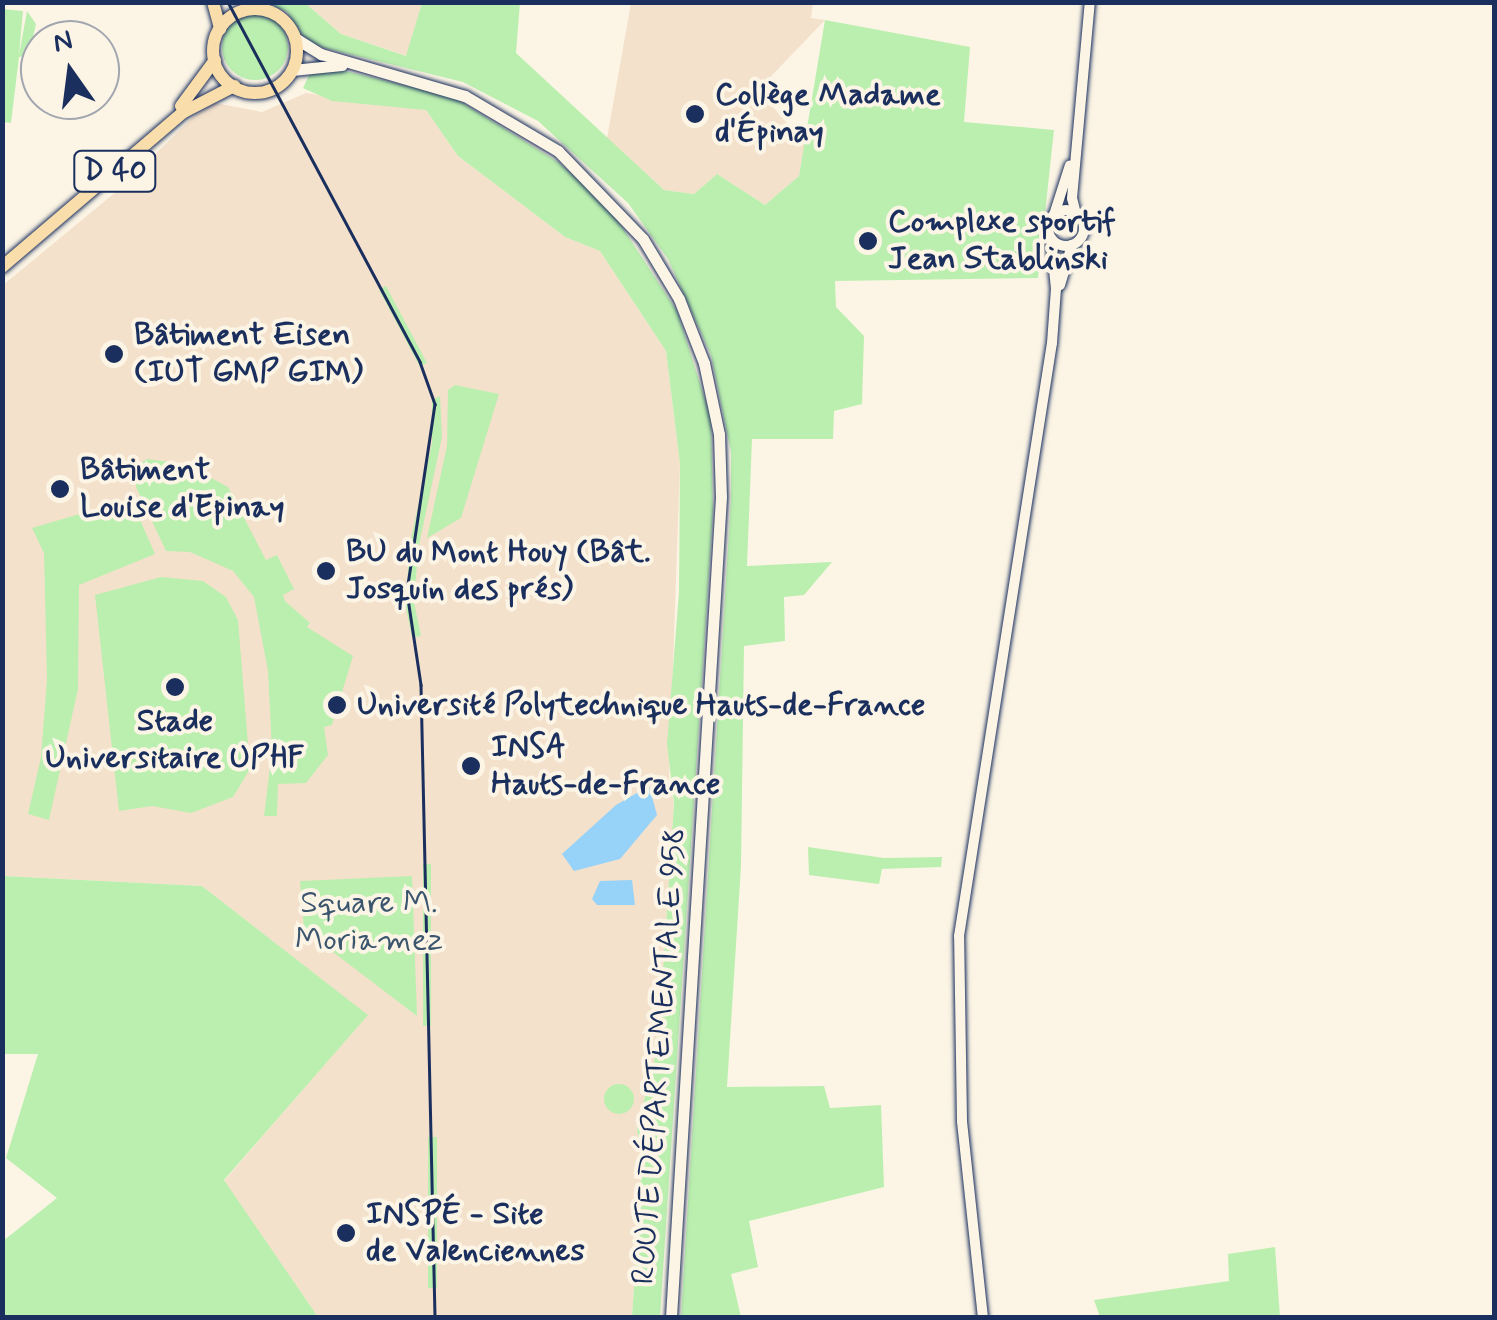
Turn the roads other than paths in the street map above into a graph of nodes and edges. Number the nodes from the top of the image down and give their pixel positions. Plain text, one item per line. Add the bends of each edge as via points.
1 (213, 2) edge
2 (1090, 2) edge
3 (260, 6) edge
4 (220, 29) junction
5 (295, 38) junction
6 (215, 60) junction
7 (364, 66) junction
8 (292, 70) junction
9 (234, 86) junction
10 (1075, 144) junction
11 (1076, 214) junction
12 (1052, 216) junction
13 (1051, 239) junction
14 (1072, 245) junction
15 (2, 259) edge
16 (2, 267) edge
17 (1056, 300) junction
18 (671, 1318) edge
19 (982, 1318) edge

1 - 4 main road
2 - 10 street
3 - 4 main road
3 - 5 main road via 284,20
4 - 6 main road
5 - 7 main road, ROUTE DÉPARTEMENTALE 958 via 321,54
5 - 8 main road
6 - 9 main road
6 - 15 main road, D 40 via 177,110
7 - 8 main road
7 - 18 main road, ROUTE DÉPARTEMENTALE 958 via 497,112 550,145 611,200 682,306 704,363 719,439 721,505
8 - 9 main road via 264,91
9 - 16 main road, D 40 via 182,114
10 - 11 street
10 - 12 street
11 - 12 street
11 - 14 street via 1083,232
12 - 13 street
13 - 14 street
13 - 17 street
14 - 17 street
17 - 19 street via 963,897 962,1121

